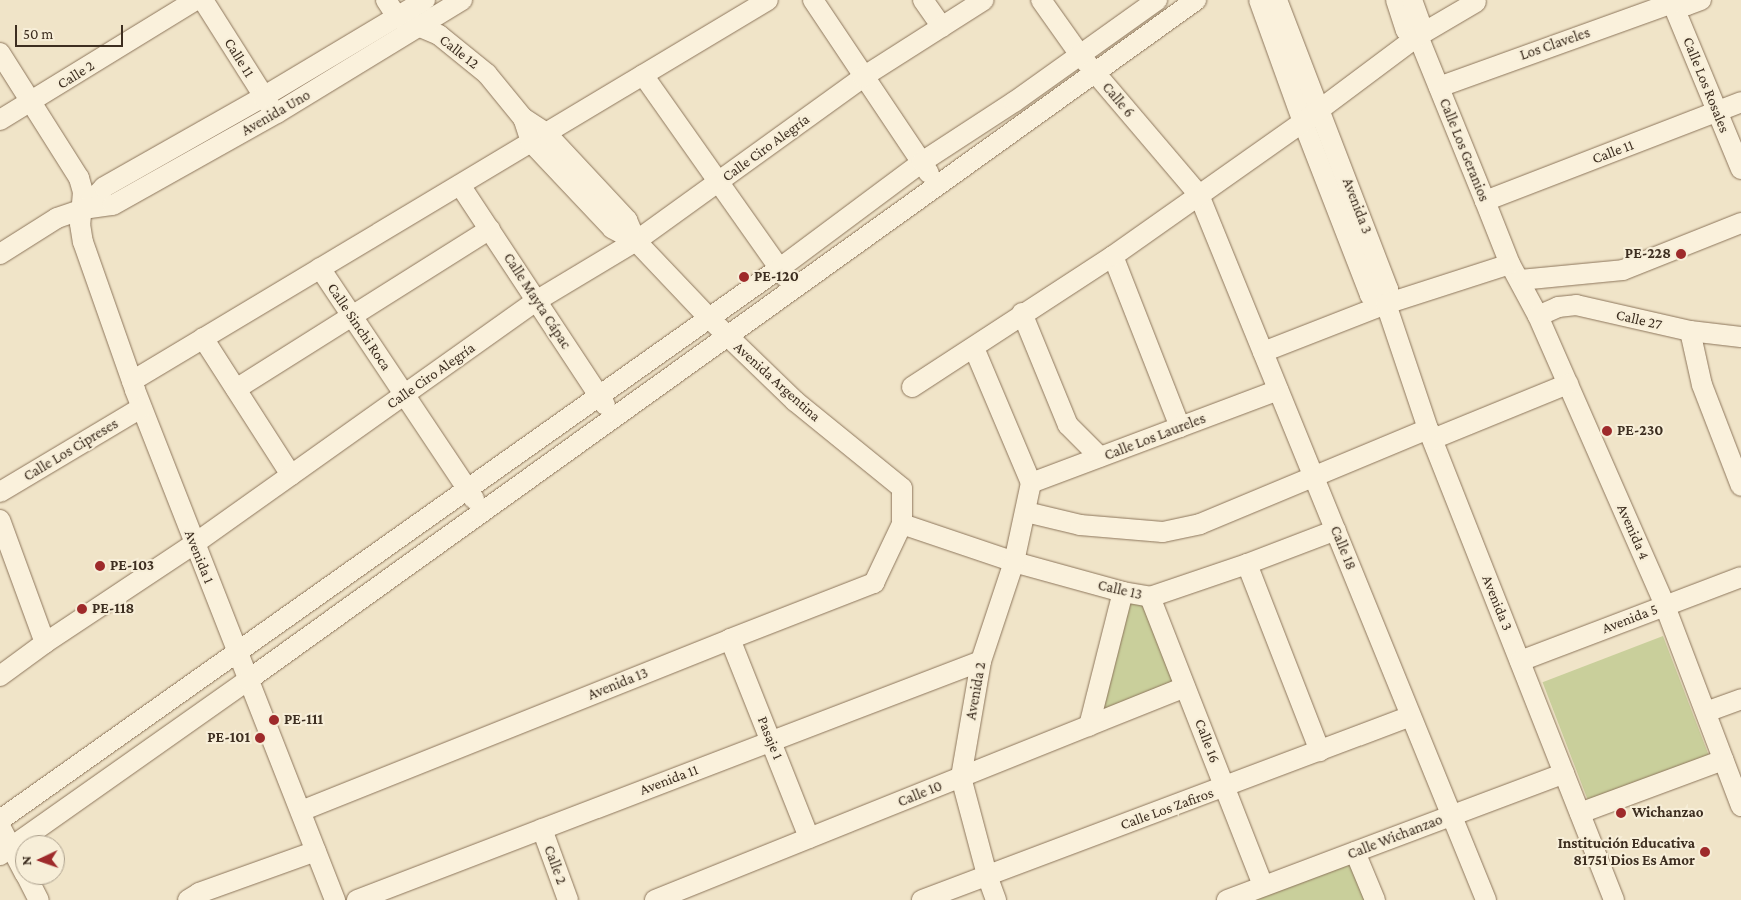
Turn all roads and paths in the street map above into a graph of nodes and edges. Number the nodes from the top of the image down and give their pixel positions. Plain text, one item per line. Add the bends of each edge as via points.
1 (196, 0) edge
2 (203, 0) edge
3 (386, 0) edge
4 (425, 0) edge
5 (462, 0) edge
6 (768, 0) edge
7 (813, 0) edge
8 (923, 0) edge
9 (984, 0) edge
10 (1041, 0) edge
11 (1157, 0) edge
12 (1196, 0) edge
13 (1259, 0) edge
14 (1277, 0) edge
15 (1396, 0) edge
16 (1412, 0) edge
17 (1701, 0) edge
18 (1673, 1) edge
19 (1476, 2) dead end
20 (398, 17) junction
21 (420, 27) junction
22 (942, 27) junction
23 (1418, 36) junction
24 (0, 53) edge
25 (1080, 55) junction
26 (1094, 72) junction
27 (643, 75) junction
28 (863, 77) junction
29 (1439, 87) junction
30 (262, 97) junction
31 (1741, 102) edge
32 (32, 103) junction
33 (1320, 109) junction
34 (1717, 111) junction
35 (276, 113) junction
36 (0, 120) edge
37 (1303, 122) junction
38 (538, 138) junction
39 (922, 162) junction
40 (1741, 169) edge
41 (719, 182) junction
42 (460, 185) junction
43 (937, 186) junction
44 (1199, 195) junction
45 (1485, 201) junction
46 (83, 209) junction
47 (1741, 222) edge
48 (490, 229) junction
49 (636, 241) junction
50 (0, 254) edge
51 (1113, 256) junction
52 (320, 268) junction
53 (780, 268) junction
54 (1515, 272) junction
55 (793, 288) junction
56 (536, 301) junction
57 (1386, 304) junction
58 (1022, 313) junction
59 (353, 316) junction
60 (1538, 316) junction
61 (708, 318) junction
62 (1690, 331) junction
63 (726, 335) junction
64 (1741, 337) edge
65 (203, 338) junction
66 (974, 348) junction
67 (1263, 352) junction
68 (132, 381) junction
69 (1568, 384) junction
70 (912, 387) dead end
71 (236, 390) junction
72 (1278, 390) junction
73 (404, 395) junction
74 (598, 395) junction
75 (141, 408) junction
76 (614, 417) junction
77 (1180, 427) junction
78 (1431, 434) junction
79 (1100, 457) junction
80 (291, 475) junction
81 (1313, 476) junction
82 (1031, 483) junction
83 (1741, 486) edge
84 (467, 489) junction
85 (0, 492) edge
86 (483, 511) junction
87 (1026, 512) junction
88 (0, 520) edge
89 (902, 524) junction
90 (1336, 530) junction
91 (194, 544) junction
92 (1014, 562) junction
93 (1247, 564) junction
94 (1741, 577) edge
95 (1123, 592) junction
96 (1150, 596) junction
97 (1665, 606) junction
98 (730, 638) junction
99 (45, 643) junction
100 (237, 652) junction
101 (981, 661) junction
102 (1520, 661) junction
103 (0, 676) edge
104 (248, 680) junction
105 (1185, 687) junction
106 (1741, 698) edge
107 (1706, 712) junction
108 (1411, 716) junction
109 (1089, 726) junction
110 (771, 741) junction
111 (1320, 751) junction
112 (1723, 760) junction
113 (1564, 773) junction
114 (961, 777) junction
115 (1225, 788) junction
116 (1741, 806) edge
117 (301, 811) junction
118 (1580, 814) junction
119 (1451, 816) junction
120 (0, 820) edge
121 (0, 826) edge
122 (542, 829) junction
123 (809, 838) junction
124 (6, 851) edge
125 (316, 851) junction
126 (1355, 852) junction
127 (15, 862) edge
128 (987, 875) junction
129 (31, 885) edge
130 (1263, 886) junction
131 (1231, 899) edge
132 (39, 900) edge
133 (188, 900) edge
134 (335, 900) edge
135 (357, 900) edge
136 (568, 900) edge
137 (655, 900) edge
138 (922, 900) edge
139 (996, 900) edge
140 (1375, 900) edge
141 (1486, 900) edge
142 (1614, 900) edge

1 - 32 street, Calle 2
2 - 30 street, Calle 11
3 - 20 street
4 - 20 street, Avenida Uno
5 - 21 street, Avenida Uno
6 - 27 street
7 - 28 street
8 - 22 street
9 - 22 street, Calle Ciro Alegría
10 - 25 street, Calle 6
11 - 25 street
12 - 26 street
13 - 37 street, Avenida 3
14 - 33 street, Avenida 3
15 - 23 street, Calle Los Geranios via 1406,30
16 - 23 street, Calle Los Geranios via 1421,25
17 - 18 street, Los Claveles via 1687,5
18 - 29 street, Los Claveles
18 - 34 street, Calle Los Rosales
19 - 23 street
20 - 21 street, Calle 12
20 - 30 street, Avenida Uno
21 - 35 street, Avenida Uno
21 - 38 street, Calle 12 via 439,35 487,74
22 - 28 street, Calle Ciro Alegría
23 - 29 street, Calle Los Geranios
23 - 33 street
24 - 32 street, Avenida 1
25 - 26 street, Calle 6
25 - 39 street
26 - 43 street
26 - 44 street, Calle 6
27 - 38 street
27 - 41 street
28 - 39 street
28 - 41 street, Calle Ciro Alegría
29 - 45 street, Calle Los Geranios
30 - 35 street, Calle 11
30 - 46 street, Avenida Uno via 104,187
31 - 34 street, Calle 11
32 - 36 street
32 - 46 street, Avenida 1 via 79,178
33 - 37 street
33 - 57 street, Avenida 3 via 1388,289
34 - 40 street, Calle Los Rosales
34 - 45 street, Calle 11
35 - 46 street, Avenida Uno via 113,205
37 - 44 street
37 - 57 street, Avenida 3 via 1370,294
38 - 42 street
38 - 49 street, Avenida Argentina via 612,228
39 - 43 street
39 - 53 street
41 - 49 street, Calle Ciro Alegría
41 - 53 street
42 - 48 street, Calle Mayta Cápac
42 - 52 street
43 - 55 street
44 - 51 street
44 - 67 street, Calle 18
45 - 54 street, Calle Los Geranios
46 - 50 street, Avenida Uno via 57,218
46 - 68 street, Avenida 1 via 80,224 83,242
47 - 54 street via 1623,270
48 - 56 street, Calle Mayta Cápac
48 - 59 street
49 - 56 street, Calle Ciro Alegría
49 - 61 street, Avenida Argentina
51 - 58 street
51 - 77 street
52 - 59 street, Calle Sinchi Roca
52 - 65 street
53 - 55 street
53 - 61 street
54 - 57 street
54 - 60 street, Avenida 4
55 - 63 street
56 - 73 street, Calle Ciro Alegría
56 - 74 street, Calle Mayta Cápac
57 - 67 street
57 - 78 street, Avenida 3
58 - 66 street
58 - 79 street via 1068,425
59 - 71 street
59 - 73 street, Calle Sinchi Roca
60 - 62 street, Calle 27 via 1558,307 1576,305
60 - 69 street, Avenida 4
61 - 63 street, Avenida Argentina
61 - 74 street
62 - 64 street, Calle 27
62 - 83 street via 1702,385
63 - 76 street
63 - 89 street, Avenida Argentina via 795,401 902,488
65 - 68 street
65 - 71 street
66 - 70 street
66 - 82 street
67 - 72 street, Calle 18
68 - 75 street, Avenida 1
69 - 78 street
69 - 97 street, Avenida 4
71 - 80 street
72 - 77 street, Calle Los Laureles
72 - 81 street, Calle 18
73 - 80 street, Calle Ciro Alegría
73 - 84 street, Calle Sinchi Roca
74 - 76 street, Calle Mayta Cápac
74 - 84 street
75 - 85 street, Calle Los Cipreses
75 - 91 street, Avenida 1
76 - 86 street
77 - 79 street, Calle Los Laureles
78 - 81 street
78 - 102 street, Avenida 3
79 - 82 street, Calle Los Laureles
80 - 91 street, Calle Ciro Alegría
81 - 87 street via 1200,524 1162,532 1080,525
81 - 90 street, Calle 18
82 - 87 street, Avenida 2
84 - 86 street, Calle Sinchi Roca
84 - 100 street
86 - 104 street
87 - 92 street, Avenida 2
88 - 99 street
89 - 92 street, Calle 13
89 - 98 street, Avenida 13 via 874,583
90 - 93 street, Calle 13
90 - 108 street, Calle 18
91 - 99 street, Calle Ciro Alegría
91 - 100 street, Avenida 1
92 - 95 street, Calle 13
92 - 101 street, Avenida 2
93 - 96 street, Calle 13
93 - 111 street
94 - 97 street, Avenida 5
95 - 96 street, Calle 13
95 - 109 street
96 - 105 street, Calle 16
97 - 102 street, Avenida 5
97 - 107 street, Avenida 4
98 - 110 street, Pasaje 1
98 - 117 street, Avenida 13
99 - 103 street, Calle Ciro Alegría
100 - 104 street, Avenida 1
100 - 120 street
101 - 110 street, Avenida 11
101 - 114 street, Avenida 2
102 - 113 street, Avenida 3
104 - 117 street, Avenida 1
104 - 124 street
105 - 109 street, Calle 10
105 - 115 street, Calle 16
106 - 107 street
107 - 112 street, Avenida 4
108 - 111 street, Calle Los Zafiros
108 - 119 street, Calle 18
109 - 114 street, Calle 10
110 - 122 street, Avenida 11
110 - 123 street, Pasaje 1
111 - 115 street, Calle Los Zafiros
112 - 116 street, Avenida 4
112 - 118 street
113 - 118 street, Avenida 3
113 - 119 street, Calle Wichanzao
114 - 123 street, Calle 10
114 - 128 street, Avenida 2
115 - 128 street, Calle Los Zafiros
115 - 130 street, Calle 16
117 - 125 street, Avenida 1
118 - 142 street, Avenida 3
119 - 126 street, Calle Wichanzao
119 - 141 street, Calle 18
121 - 124 street
122 - 135 street, Avenida 11
122 - 136 street, Calle 2
123 - 137 street, Calle 10
124 - 127 street
125 - 133 street via 199,893
125 - 134 street, Avenida 1
126 - 130 street, Calle Wichanzao
126 - 140 street
128 - 138 street, Calle Los Zafiros
128 - 139 street, Avenida 2
129 - 132 street
130 - 131 street, Calle Wichanzao

